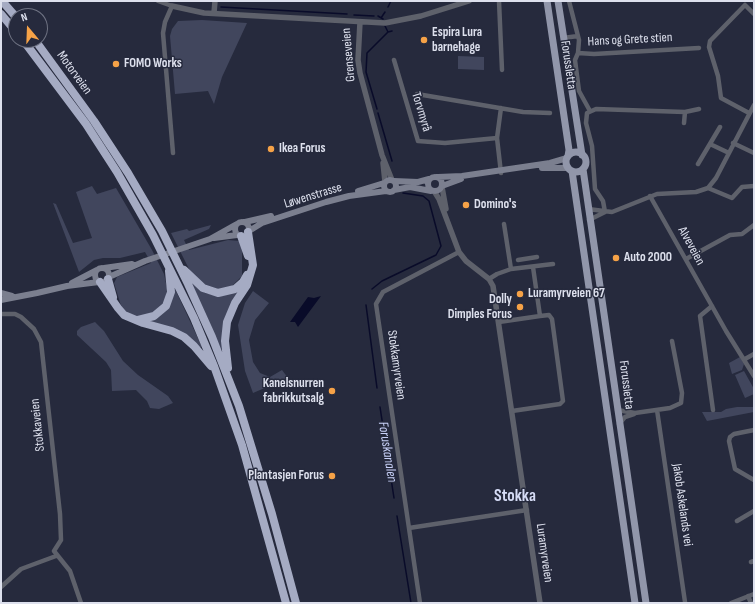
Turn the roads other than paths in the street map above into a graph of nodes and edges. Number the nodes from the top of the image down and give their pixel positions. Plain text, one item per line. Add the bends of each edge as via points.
1 (158, 1) edge
2 (215, 1) edge
3 (468, 1) edge
4 (499, 1) edge
5 (546, 1) edge
6 (558, 1) edge
7 (569, 1) edge
8 (172, 6) junction
9 (214, 13) junction
10 (1, 14) edge
11 (754, 14) edge
12 (8, 22) edge
13 (360, 22) junction
14 (578, 36) junction
15 (563, 38) junction
16 (29, 48) edge
17 (41, 48) edge
18 (700, 48) dead end
19 (578, 53) junction
20 (394, 60) dead end
21 (502, 70) dead end
22 (417, 94) dead end
23 (754, 105) edge
24 (501, 108) junction
25 (699, 109) dead end
26 (590, 111) junction
27 (685, 112) junction
28 (550, 113) dead end
29 (749, 113) junction
30 (684, 122) dead end
31 (720, 127) dead end
32 (497, 138) junction
33 (733, 143) junction
34 (710, 144) junction
35 (729, 153) junction
36 (754, 153) edge
37 (173, 154) dead end
38 (382, 155) junction
39 (582, 155) junction
40 (568, 157) junction
41 (698, 164) dead end
42 (583, 169) junction
43 (570, 170) junction
44 (501, 171) junction
45 (438, 177) junction
46 (429, 179) junction
47 (393, 181) junction
48 (384, 182) junction
49 (442, 186) junction
50 (754, 186) edge
51 (708, 188) junction
52 (394, 190) junction
53 (386, 191) junction
54 (433, 191) junction
55 (650, 196) junction
56 (588, 209) junction
57 (605, 212) junction
58 (447, 218) junction
59 (589, 220) junction
60 (245, 222) junction
61 (504, 224) dead end
62 (235, 225) junction
63 (754, 225) edge
64 (249, 232) junction
65 (239, 235) junction
66 (210, 239) junction
67 (459, 252) junction
68 (537, 257) dead end
69 (686, 259) junction
70 (147, 260) junction
71 (518, 260) dead end
72 (553, 264) dead end
73 (168, 265) junction
74 (179, 265) junction
75 (533, 267) junction
76 (100, 269) junction
77 (511, 269) junction
78 (108, 278) junction
79 (489, 279) junction
80 (99, 282) junction
81 (67, 286) junction
82 (1, 294) edge
83 (15, 297) junction
84 (1, 300) edge
85 (114, 302) junction
86 (712, 306) junction
87 (1, 314) edge
88 (540, 316) junction
89 (135, 320) junction
90 (498, 322) junction
91 (672, 341) dead end
92 (754, 354) edge
93 (745, 359) junction
94 (218, 376) junction
95 (754, 376) edge
96 (229, 379) junction
97 (617, 410) junction
98 (657, 410) junction
99 (713, 410) dead end
100 (512, 411) junction
101 (635, 413) junction
102 (619, 424) junction
103 (754, 430) edge
104 (754, 480) edge
105 (526, 510) junction
106 (754, 511) edge
107 (737, 521) dead end
108 (409, 528) junction
109 (56, 556) junction
110 (1, 587) edge
111 (754, 594) edge
112 (748, 596) junction
113 (685, 602) edge
114 (81, 603) edge
115 (286, 603) edge
116 (296, 603) edge
117 (420, 603) edge
118 (540, 603) edge
119 (635, 603) edge
120 (646, 603) edge
121 (731, 603) edge
122 (751, 603) edge

1 - 8 street
2 - 9 street
3 - 13 street via 397,22
4 - 21 street
5 - 40 main road, Forussletta
6 - 15 main road, Forussletta
7 - 14 street, Hans og Grete stien
8 - 9 street, Grenseveien
8 - 37 street via 166,17 163,33
9 - 13 street, Grenseveien
10 - 12 highway
11 - 29 street via 745,5 710,41 709,47 718,76 721,98
13 - 38 street, Grenseveien via 358,66
14 - 15 street, Hans og Grete stien
14 - 19 street, Hans og Grete stien
15 - 39 main road, Forussletta
16 - 73 highway via 101,146 139,209
17 - 74 highway, Motorveien via 94,121 137,187
18 - 19 street, Hans og Grete stien
19 - 26 street via 575,60 579,91
20 - 32 street, Torvmyrå via 418,141 445,143
22 - 24 street, Torvmyrå
23 - 29 street
24 - 28 street, Torvmyrå
24 - 32 street
25 - 27 street
26 - 27 street via 607,109
26 - 57 street via 586,116 586,123 592,146 594,186 603,201
27 - 30 street
29 - 33 street
31 - 34 street
32 - 44 street
33 - 35 street
33 - 36 street
34 - 35 street
34 - 41 street
35 - 51 street
38 - 47 street, Grenseveien
38 - 48 street, Grenseveien
39 - 40 main road via 577,153
39 - 42 main road via 585,160
40 - 43 main road
40 - 44 main road via 550,163
42 - 43 main road via 578,172
42 - 56 main road, Forussletta
43 - 44 main road via 533,168
43 - 119 main road, Forussletta
44 - 45 main road
44 - 49 main road
45 - 46 main road via 433,176
45 - 49 main road
46 - 47 main road via 418,182
46 - 54 main road via 428,186
47 - 48 main road, Løwenstrasse
47 - 52 main road via 396,187
48 - 53 main road
48 - 60 main road, Løwenstrasse
49 - 54 main road via 440,190
49 - 58 street
50 - 51 street via 742,187 732,198
51 - 55 street via 696,192
52 - 53 main road, Løwenstrasse
52 - 54 main road via 410,187
53 - 64 main road, Løwenstrasse via 326,202 262,223
54 - 58 street
55 - 57 street via 612,212
55 - 69 street, Alveveien
56 - 57 street
56 - 59 main road, Forussletta
57 - 59 street
58 - 67 street
59 - 97 main road, Forussletta
60 - 62 main road via 240,221
60 - 64 main road via 249,226
61 - 77 street
62 - 65 main road via 234,230
62 - 66 main road
63 - 69 street via 742,234 730,235
64 - 65 main road
64 - 96 highway via 251,274 231,310 226,328
65 - 66 main road
65 - 74 highway via 247,255 248,270 243,282 232,290 218,293 206,290
66 - 70 main road
67 - 79 street via 466,261
67 - 108 street, Stokkamyrveien via 383,292 376,304
68 - 71 street
69 - 86 street, Alveveien
70 - 76 main road
70 - 78 main road
72 - 75 street
73 - 89 highway via 171,292 166,306 154,316
73 - 94 highway
74 - 96 highway, Motorveien
75 - 77 street
75 - 88 street
76 - 78 main road via 108,272
76 - 80 main road via 95,276
76 - 81 main road
77 - 79 street
78 - 80 main road
78 - 85 highway
79 - 90 street, Luramyrveien via 493,286
80 - 81 main road
80 - 85 highway
81 - 83 main road
82 - 83 main road
83 - 84 main road
85 - 89 highway via 121,312
86 - 93 street, Alveveien
86 - 99 street via 700,316
87 - 109 street, Stokkaveien via 21,317 34,329 40,342 60,514 61,537 54,550
88 - 90 street
88 - 100 street via 549,315 552,319 562,403
89 - 94 highway via 184,337
90 - 100 street, Luramyrveien
91 - 98 street via 682,399 676,407
92 - 93 street
93 - 95 street, Alveveien
94 - 115 highway via 252,477
96 - 116 highway via 256,458
97 - 101 street
97 - 102 main road, Forussletta
98 - 101 street
98 - 113 street, Jakob Askelands vei
100 - 105 street, Luramyrveien
101 - 102 street
102 - 120 main road, Forussletta
103 - 104 street via 737,433 729,439 734,467
105 - 108 street
105 - 118 street, Luramyrveien
106 - 107 street
108 - 117 street, Stokkamyrveien
109 - 110 street via 21,569
109 - 114 street via 70,570
111 - 112 street
112 - 121 street
112 - 122 street

